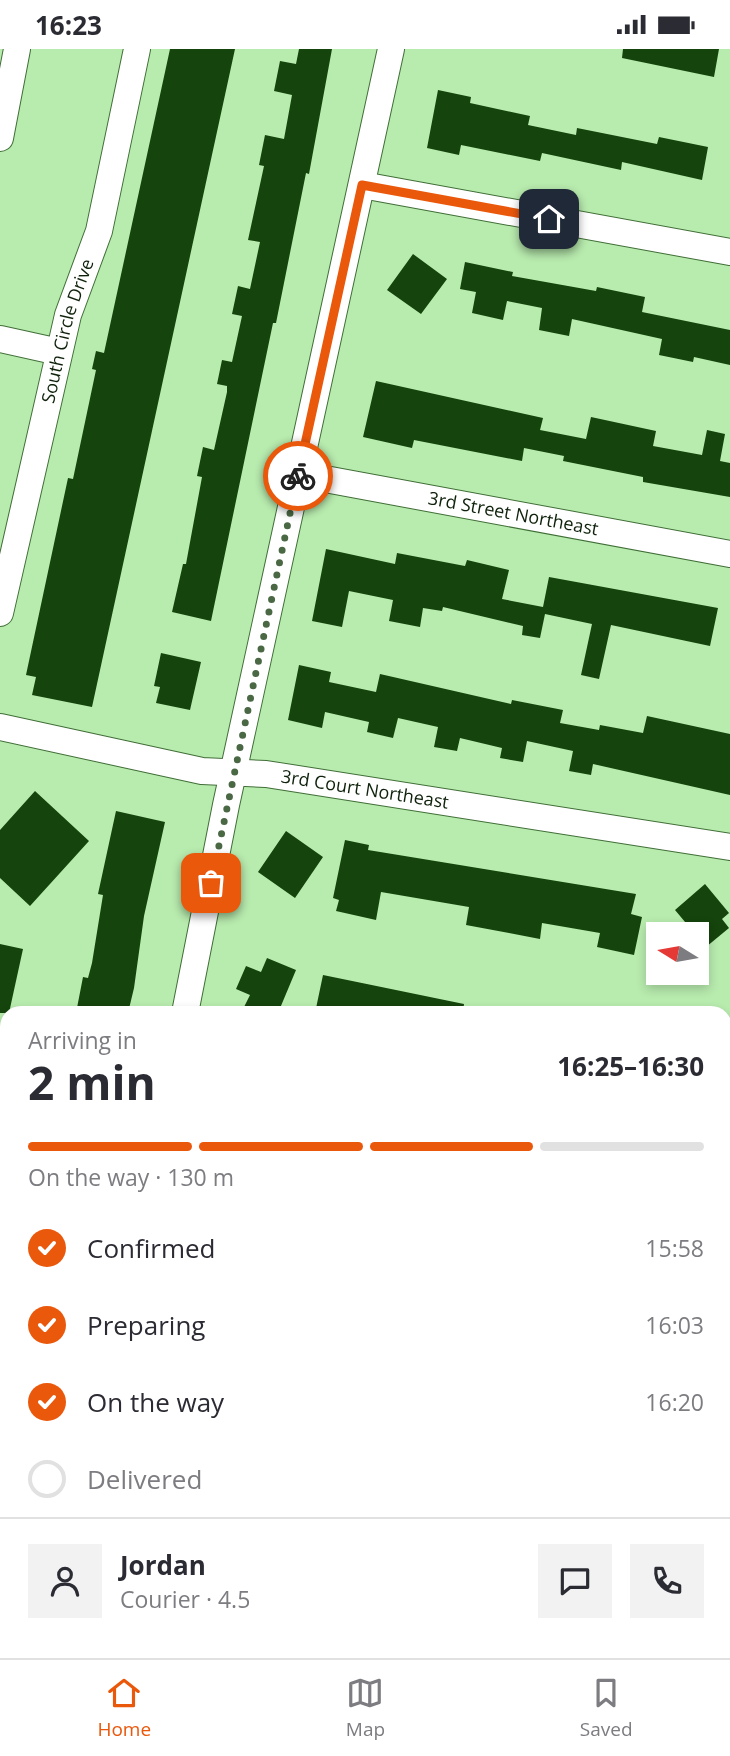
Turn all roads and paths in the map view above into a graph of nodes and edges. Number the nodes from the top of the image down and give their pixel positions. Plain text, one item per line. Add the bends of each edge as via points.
1 (17, 49) edge
2 (137, 49) edge
3 (391, 49) edge
4 (0, 138) edge
5 (362, 185) junction
6 (730, 252) edge
7 (0, 339) edge
8 (60, 352) junction
9 (298, 474) junction
10 (730, 554) edge
11 (0, 613) edge
12 (0, 727) edge
13 (234, 772) junction
14 (730, 847) edge
15 (186, 1006) edge

1 - 4 street
2 - 8 street, South Circle Drive via 99,230 68,315
3 - 5 street
5 - 6 street
5 - 9 street
7 - 8 street
8 - 11 street, South Circle Drive
9 - 10 street, 3rd Street Northeast
9 - 13 street
12 - 13 street, 3rd Court Northeast via 201,771
13 - 14 street, 3rd Court Northeast
13 - 15 street

